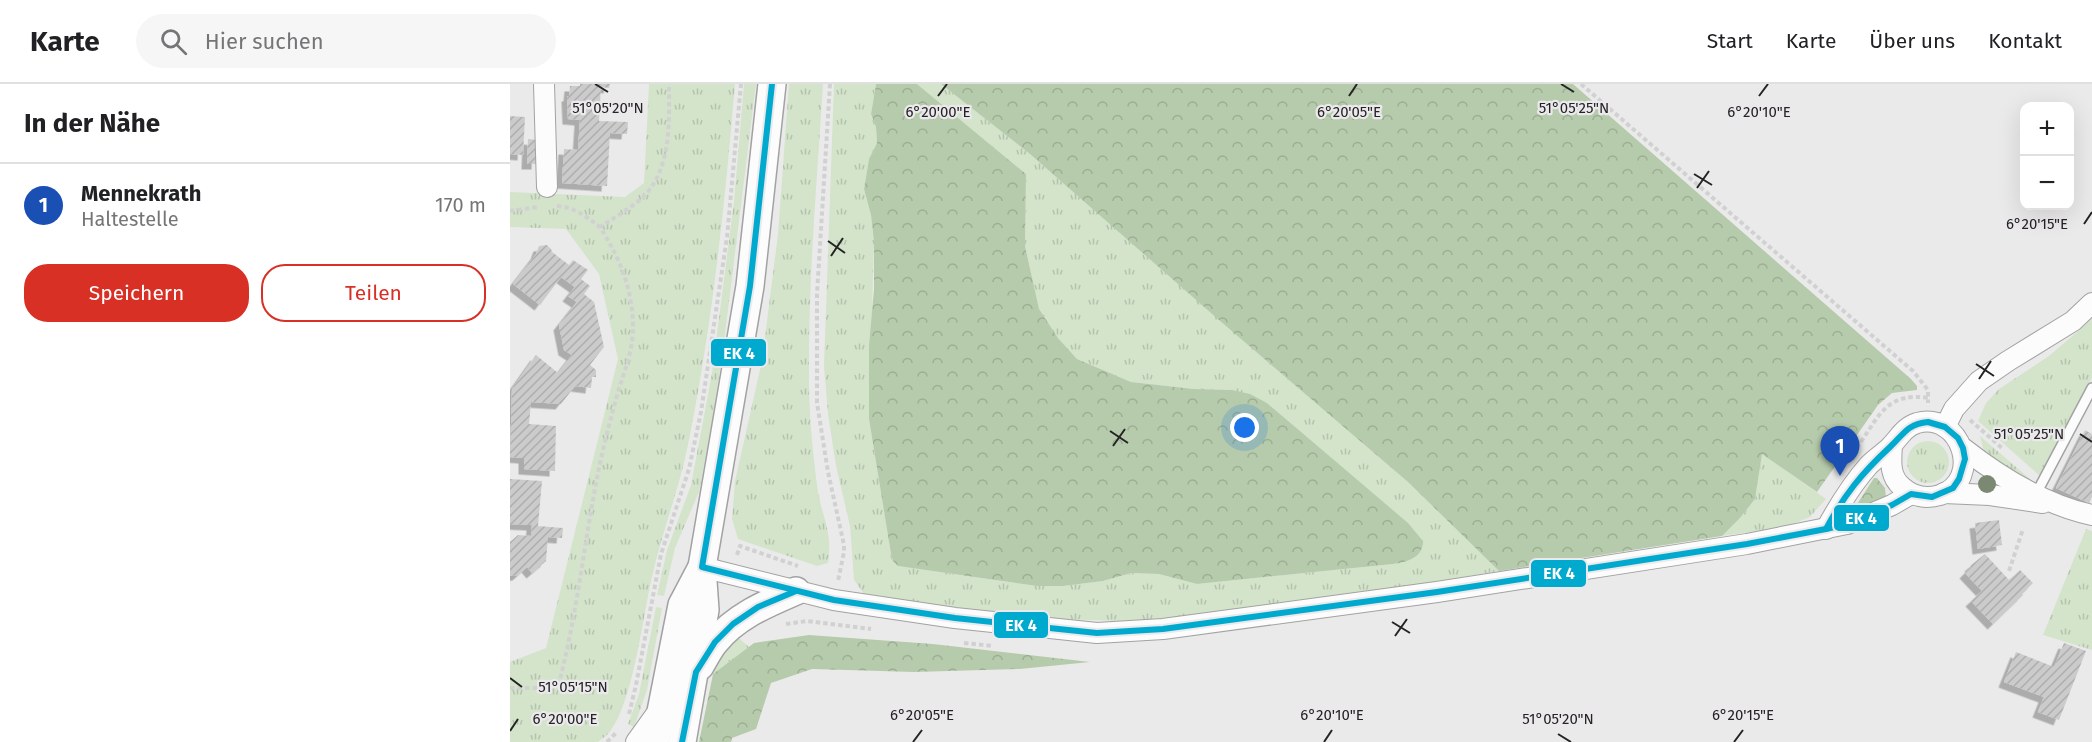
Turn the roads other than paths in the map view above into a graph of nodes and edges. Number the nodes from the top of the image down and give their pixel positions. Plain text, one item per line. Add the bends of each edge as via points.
1 (544, 84) edge
2 (772, 84) edge
3 (547, 196) road end
4 (2092, 303) edge
5 (2092, 388) edge
6 (1937, 424) junction
7 (1892, 445) junction
8 (1963, 448) junction
9 (1944, 493) junction
10 (1911, 494) junction
11 (2036, 494) junction
12 (2062, 506) junction
13 (2092, 515) edge
14 (1826, 529) junction
15 (702, 567) junction
16 (796, 591) junction
17 (696, 672) junction
18 (660, 708) junction
19 (636, 742) edge
20 (655, 742) edge
21 (682, 742) edge

1 - 3 street
2 - 15 main road via 750,286
4 - 6 street via 2073,321 1979,381
5 - 11 lane
6 - 7 street via 1917,423
6 - 8 street via 1958,438
7 - 10 street via 1894,478
7 - 14 street via 1870,465
8 - 9 street via 1965,459 1959,479
8 - 11 street
9 - 10 street via 1932,497
9 - 12 street via 1990,495
10 - 14 street via 1856,520
11 - 12 street
12 - 13 street
14 - 16 street via 1437,592 1163,629 1097,633 955,618
15 - 16 street
15 - 17 main road via 705,610
15 - 18 main road via 682,605
16 - 17 main road via 758,607 733,624 715,642
17 - 21 main road
18 - 19 street
18 - 20 main road

